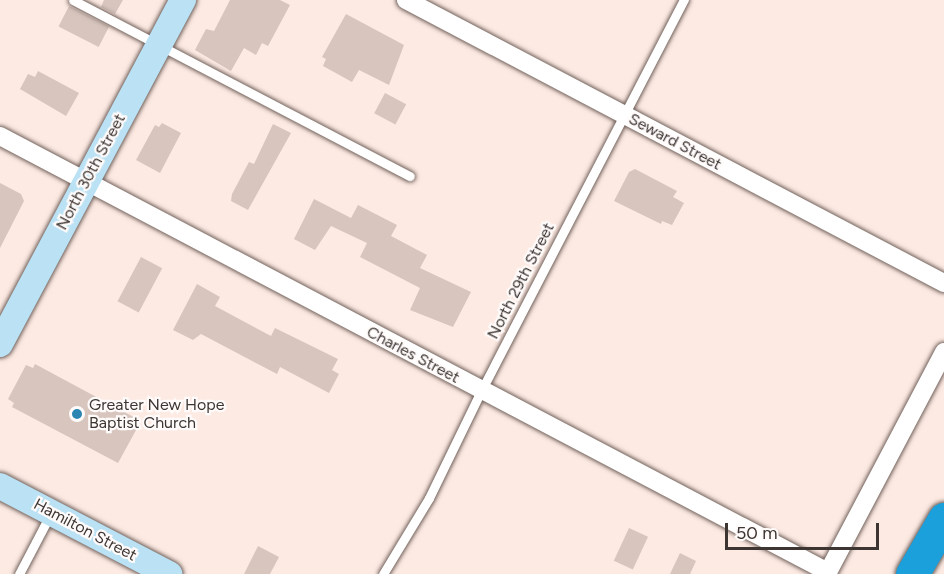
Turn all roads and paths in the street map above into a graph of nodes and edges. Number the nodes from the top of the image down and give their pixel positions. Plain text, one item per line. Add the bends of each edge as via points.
1 (73, 0) edge
2 (183, 0) edge
3 (406, 0) edge
4 (684, 0) edge
5 (159, 44) junction
6 (623, 114) junction
7 (0, 136) edge
8 (410, 176) dead end
9 (86, 181) junction
10 (944, 283) edge
11 (0, 344) edge
12 (944, 352) edge
13 (481, 391) junction
14 (0, 486) edge
15 (51, 513) junction
16 (944, 519) edge
17 (828, 573) edge
18 (20, 574) edge
19 (169, 574) edge
20 (383, 574) edge
21 (912, 574) edge

1 - 5 lane
2 - 5 main road, North 30th Street
3 - 6 street, Seward Street
4 - 6 lane, North 29th Street
5 - 8 lane
5 - 9 main road, North 30th Street
6 - 10 street, Seward Street
6 - 13 lane, North 29th Street
7 - 9 street, Charles Street
9 - 11 main road, North 30th Street
9 - 13 street, Charles Street
12 - 17 street
13 - 17 street, Charles Street
13 - 20 lane, North 29th Street via 429,498
14 - 15 main road, Hamilton Street
15 - 18 lane
15 - 19 main road, Hamilton Street
16 - 21 highway

